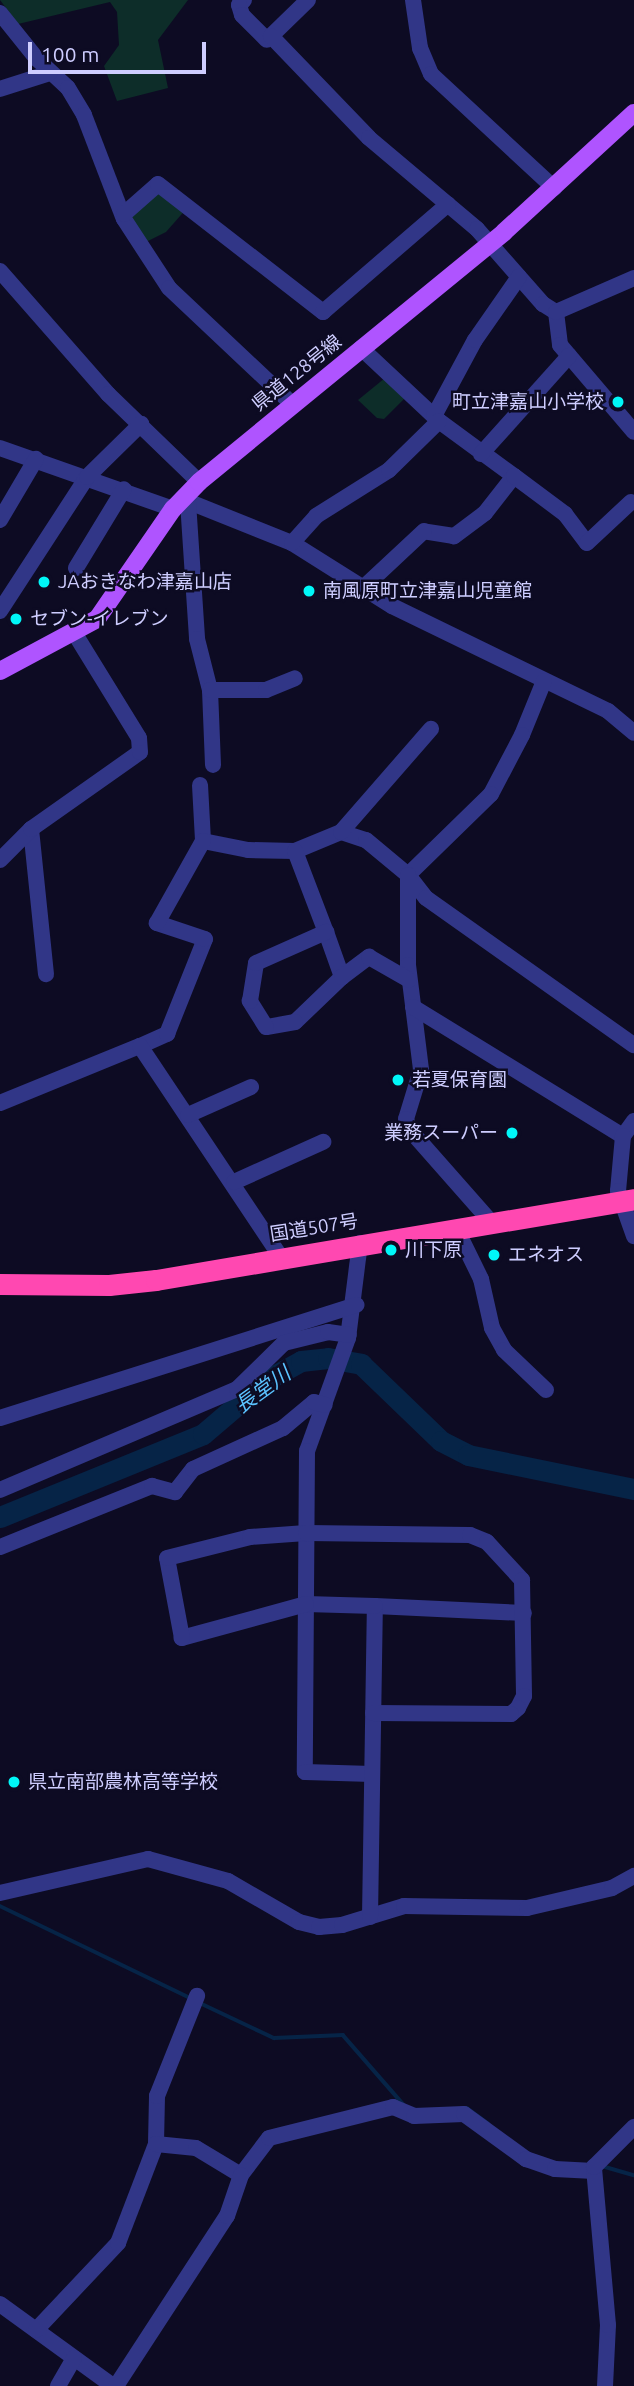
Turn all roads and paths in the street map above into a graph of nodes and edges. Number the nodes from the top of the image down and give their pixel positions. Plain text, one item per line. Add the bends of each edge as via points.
1 (244, 0) edge
2 (308, 0) edge
3 (413, 0) edge
4 (0, 13) edge
5 (267, 40) dead end
6 (50, 74) junction
7 (0, 89) edge
8 (634, 113) edge
9 (554, 188) junction
10 (448, 204) junction
11 (124, 214) junction
12 (490, 243) junction
13 (0, 271) edge
14 (519, 277) junction
15 (634, 278) edge
16 (556, 312) junction
17 (361, 348) junction
18 (569, 356) junction
19 (292, 404) junction
20 (437, 419) junction
21 (141, 424) junction
22 (634, 432) edge
23 (0, 448) edge
24 (481, 454) junction
25 (36, 459) junction
26 (514, 476) junction
27 (87, 477) junction
28 (199, 482) junction
29 (124, 489) junction
30 (631, 502) dead end
31 (181, 503) junction
32 (0, 520) edge
33 (292, 543) junction
34 (76, 568) dead end
35 (363, 588) junction
36 (0, 611) edge
37 (75, 634) junction
38 (0, 671) edge
39 (295, 678) dead end
40 (544, 681) junction
41 (210, 690) junction
42 (631, 725) edge
43 (431, 729) dead end
44 (214, 765) dead end
45 (200, 785) dead end
46 (31, 829) junction
47 (341, 832) junction
48 (203, 841) junction
49 (295, 851) junction
50 (0, 860) edge
51 (408, 875) junction
52 (326, 932) junction
53 (46, 974) dead end
54 (342, 977) junction
55 (409, 980) junction
56 (414, 1007) junction
57 (634, 1045) edge
58 (140, 1046) junction
59 (250, 1087) dead end
60 (0, 1103) edge
61 (188, 1115) junction
62 (634, 1121) edge
63 (623, 1136) junction
64 (323, 1142) dead end
65 (234, 1182) junction
66 (629, 1199) edge
67 (491, 1222) junction
68 (456, 1228) junction
69 (634, 1236) edge
70 (360, 1243) junction
71 (280, 1256) junction
72 (0, 1284) edge
73 (356, 1305) junction
74 (348, 1336) junction
75 (546, 1390) dead end
76 (326, 1403) junction
77 (0, 1418) edge
78 (0, 1490) edge
79 (306, 1533) junction
80 (0, 1548) edge
81 (306, 1604) junction
82 (375, 1606) junction
83 (524, 1614) junction
84 (373, 1713) junction
85 (373, 1774) junction
86 (634, 1876) edge
87 (0, 1893) edge
88 (370, 1916) junction
89 (195, 2002) dead end
90 (634, 2127) edge
91 (156, 2144) junction
92 (594, 2167) junction
93 (241, 2175) junction
94 (0, 2304) edge
95 (36, 2330) junction
96 (74, 2358) junction
97 (58, 2386) edge
98 (114, 2386) edge
99 (605, 2386) edge

1 - 5 street via 239,5 242,15
2 - 10 street via 271,36 369,138
3 - 9 street via 421,48 432,74
4 - 6 street
6 - 7 street
6 - 11 street via 68,88 84,115 97,157
8 - 9 main road, 県道128号線
9 - 12 main road, 県道128号線
10 - 11 street via 323,312 158,184
10 - 12 street
11 - 19 street via 169,288
12 - 14 street
12 - 17 main road, 県道128号線
13 - 21 street via 108,394
14 - 16 street
14 - 20 street via 475,340
15 - 16 street
16 - 18 street via 555,327
17 - 19 main road, 県道128号線
17 - 20 street
18 - 22 street
18 - 24 street
19 - 28 main road, 県道128号線
20 - 24 street
20 - 33 street via 389,470 316,516
21 - 27 street
21 - 28 street
23 - 25 street
24 - 26 street
25 - 27 street
25 - 32 street
26 - 30 street via 565,514 587,542
26 - 35 street via 485,513 454,536 424,531
27 - 29 street
27 - 36 street
28 - 31 main road, 県道128号線
29 - 31 street
29 - 34 street
31 - 33 street
31 - 37 main road, 県道128号線 via 102,613
31 - 41 street via 197,639
33 - 35 street
35 - 40 street via 446,636
37 - 38 main road, 県道128号線
37 - 46 street via 139,738 140,752
39 - 41 street via 265,690
40 - 42 street
40 - 51 street via 523,736 491,794
41 - 44 street
43 - 47 street
45 - 48 street
46 - 50 street
46 - 53 street
47 - 49 street
47 - 51 street via 366,840
48 - 49 street via 248,850
48 - 58 street via 157,923 205,939 167,1034
49 - 52 street
51 - 55 street
51 - 57 street via 426,898
52 - 54 street
52 - 54 street via 256,963 250,1001 266,1027 295,1022
54 - 55 street via 369,957
55 - 56 street
56 - 63 street
56 - 67 street via 421,1070 406,1119 409,1129
58 - 60 street
58 - 61 street
59 - 61 street
61 - 65 street
62 - 63 street
63 - 66 street via 618,1191
64 - 65 street
65 - 71 street
66 - 67 highway, 国道507号
66 - 69 street
67 - 68 highway, 国道507号
68 - 70 highway, 国道507号
68 - 75 street via 481,1279 492,1328 504,1350
70 - 71 highway, 国道507号
70 - 73 street
71 - 72 highway, 国道507号 via 109,1284
73 - 74 street
73 - 77 street
74 - 76 street
74 - 78 street via 328,1332 284,1343 237,1389
76 - 79 street via 307,1451
76 - 80 street via 314,1402 283,1428 193,1469 175,1492 152,1486
79 - 81 street
79 - 81 street via 250,1537 167,1558 182,1638
79 - 83 street via 470,1535 487,1542 522,1580
81 - 82 street
81 - 85 street via 305,1772
82 - 83 street
82 - 84 street
83 - 84 street via 524,1696 511,1714
84 - 85 street
85 - 88 street
86 - 88 street via 611,1888 527,1908 404,1906
87 - 88 street via 148,1859 228,1881 299,1922 342,1925
89 - 91 street via 157,2096
90 - 92 street
91 - 93 street via 196,2148
91 - 95 street via 118,2243
92 - 93 street via 555,2169 526,2159 464,2114 414,2116 393,2108 269,2138
92 - 99 street via 608,2325
93 - 98 street via 227,2216
94 - 95 street
95 - 96 street
96 - 97 street
96 - 98 street

